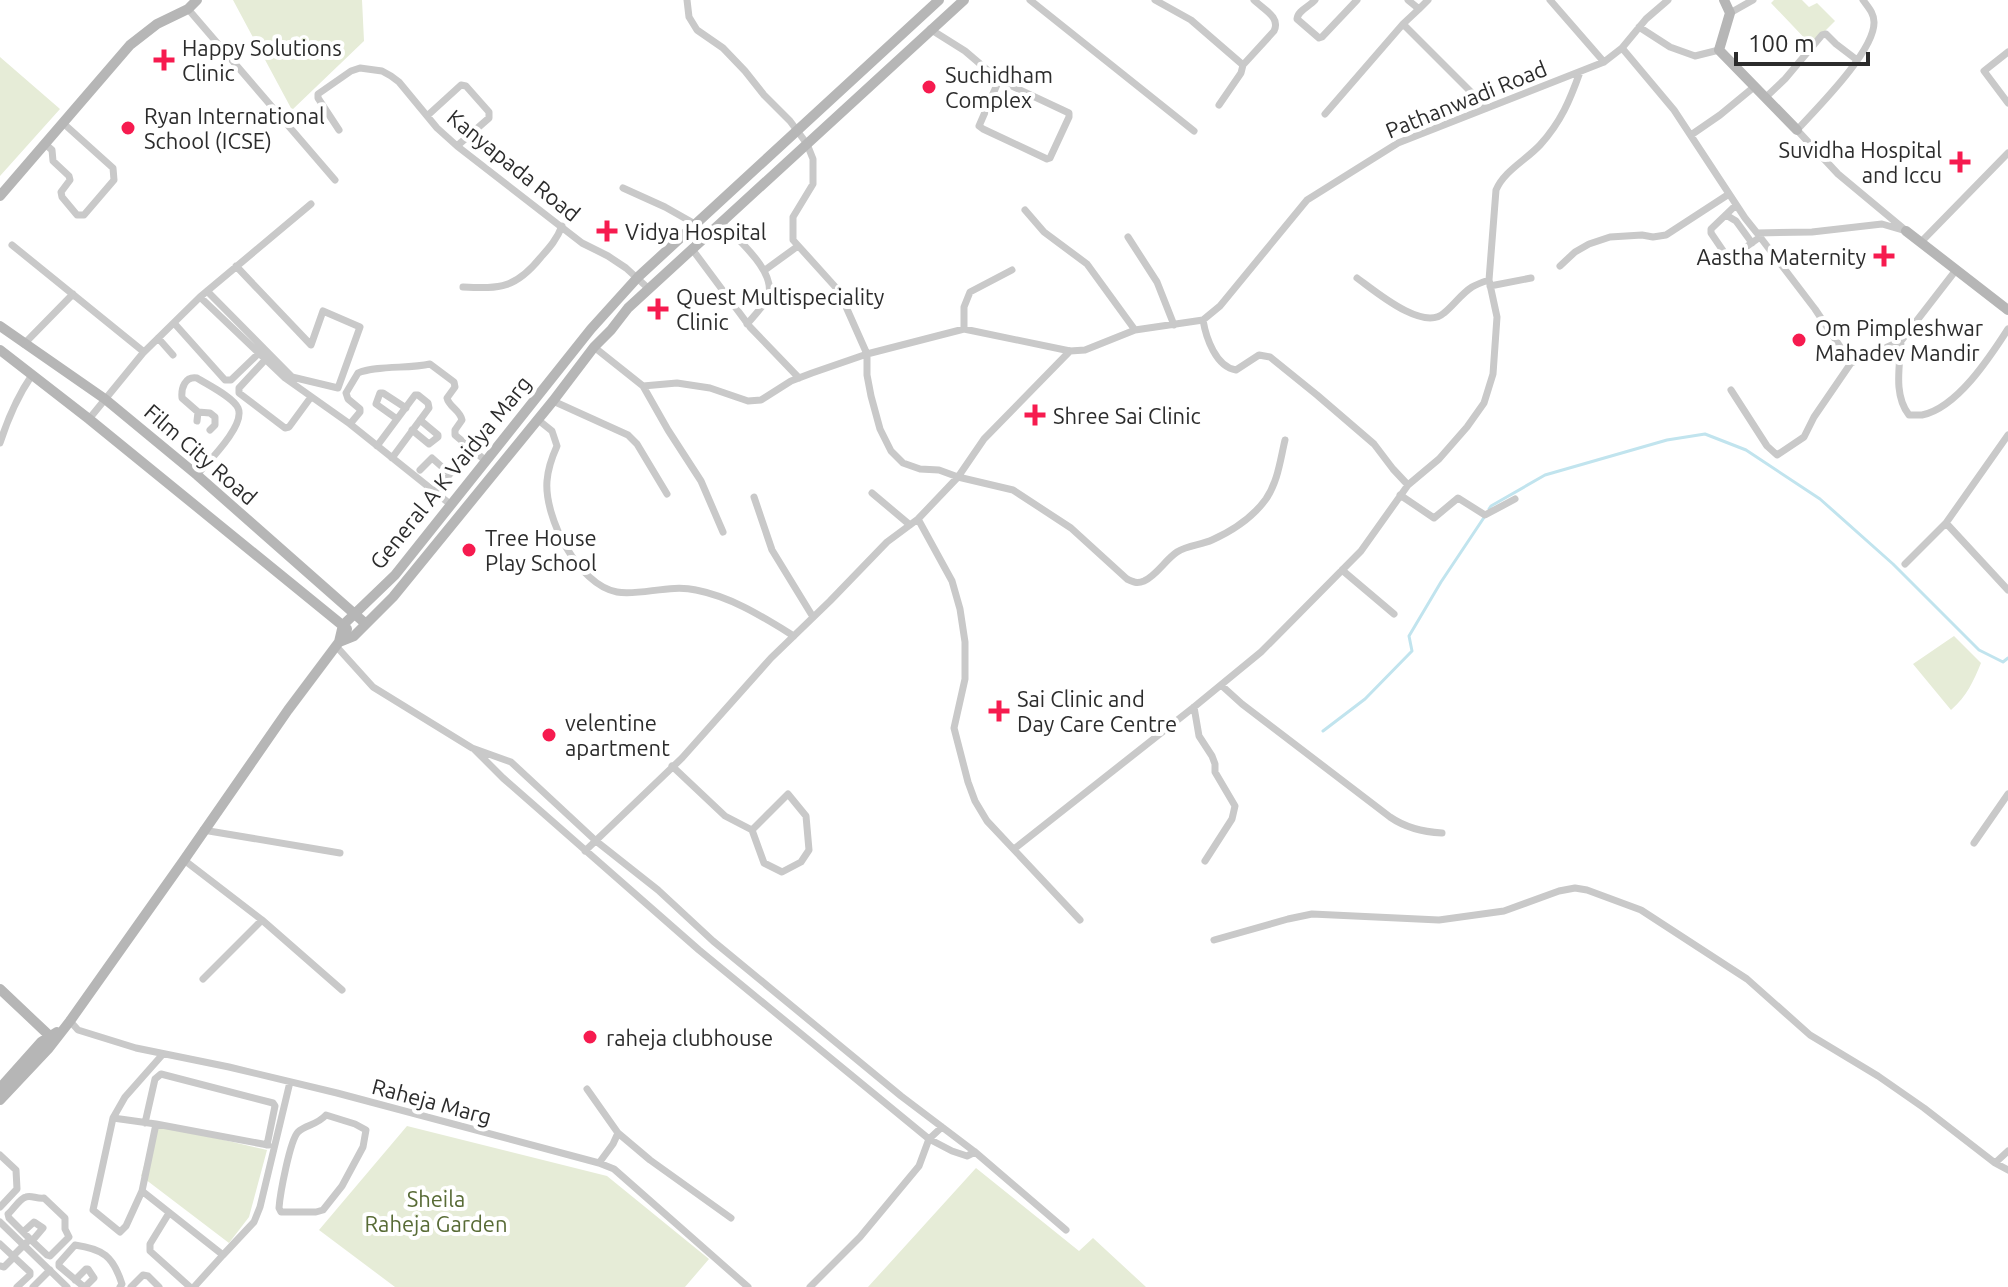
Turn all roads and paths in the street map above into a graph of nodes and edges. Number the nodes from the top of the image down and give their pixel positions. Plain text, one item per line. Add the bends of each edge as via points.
1 (197, 0) edge
2 (687, 0) edge
3 (939, 0) edge
4 (964, 0) edge
5 (1030, 0) edge
6 (1155, 0) edge
7 (1254, 0) edge
8 (1315, 0) edge
9 (1357, 0) edge
10 (1408, 0) edge
11 (1427, 0) edge
12 (1550, 0) edge
13 (1668, 0) edge
14 (1724, 0) edge
15 (1753, 0) edge
16 (1863, 0) edge
17 (185, 4) edge
18 (1419, 9) junction
19 (1730, 13) junction
20 (1403, 24) junction
21 (1639, 27) junction
22 (930, 29) junction
23 (1622, 48) junction
24 (1719, 50) junction
25 (2008, 52) edge
26 (1857, 60) junction
27 (1604, 62) junction
28 (1243, 65) junction
29 (1580, 72) junction
30 (999, 80) junction
31 (1754, 87) junction
32 (1765, 98) junction
33 (2008, 103) edge
34 (1219, 105) dead end
35 (1487, 108) junction
36 (1325, 114) dead end
37 (427, 116) junction
38 (63, 123) junction
39 (339, 130) dead end
40 (797, 130) junction
41 (1797, 130) junction
42 (1194, 131) dead end
43 (1691, 135) junction
44 (45, 144) junction
45 (807, 144) junction
46 (457, 146) junction
47 (2008, 153) edge
48 (335, 180) dead end
49 (623, 188) dead end
50 (1729, 194) junction
51 (0, 196) edge
52 (311, 204) dead end
53 (1736, 205) junction
54 (1025, 210) dead end
55 (1726, 215) junction
56 (721, 222) junction
57 (695, 224) junction
58 (562, 226) junction
59 (1906, 231) junction
60 (1758, 235) junction
61 (1128, 237) dead end
62 (1921, 242) junction
63 (1752, 243) junction
64 (12, 245) dead end
65 (798, 246) junction
66 (692, 249) junction
67 (236, 266) junction
68 (1560, 266) dead end
69 (765, 270) junction
70 (1012, 270) dead end
71 (1956, 270) junction
72 (638, 277) junction
73 (1357, 278) dead end
74 (1531, 278) dead end
75 (1490, 283) junction
76 (463, 287) dead end
77 (649, 289) junction
78 (73, 294) junction
79 (204, 294) junction
80 (2008, 310) edge
81 (1203, 320) junction
82 (174, 323) junction
83 (747, 324) junction
84 (1174, 325) junction
85 (1, 329) edge
86 (964, 329) junction
87 (2008, 329) edge
88 (1135, 330) junction
89 (156, 340) junction
90 (1901, 341) junction
91 (24, 344) junction
92 (594, 347) junction
93 (0, 350) edge
94 (1070, 351) junction
95 (144, 352) junction
96 (867, 354) junction
97 (172, 356) dead end
98 (262, 357) junction
99 (1851, 363) junction
100 (32, 375) junction
101 (799, 378) junction
102 (643, 386) junction
103 (1731, 390) dead end
104 (311, 397) junction
105 (105, 399) junction
106 (553, 401) junction
107 (406, 408) junction
108 (89, 419) junction
109 (397, 419) junction
110 (537, 419) junction
111 (420, 420) junction
112 (350, 424) junction
113 (210, 430) dead end
114 (412, 430) junction
115 (2008, 435) edge
116 (1285, 440) dead end
117 (0, 443) edge
118 (377, 446) junction
119 (472, 448) junction
120 (392, 458) junction
121 (486, 461) junction
122 (420, 470) dead end
123 (450, 474) junction
124 (197, 475) junction
125 (958, 477) junction
126 (1408, 485) junction
127 (435, 491) junction
128 (872, 493) dead end
129 (667, 494) dead end
130 (1400, 495) junction
131 (754, 497) dead end
132 (1515, 499) dead end
133 (450, 504) junction
134 (918, 519) junction
135 (1946, 523) junction
136 (910, 525) junction
137 (723, 532) dead end
138 (1905, 564) dead end
139 (1342, 570) junction
140 (2008, 590) edge
141 (355, 613) junction
142 (1394, 614) dead end
143 (813, 617) junction
144 (366, 624) junction
145 (343, 625) junction
146 (354, 636) junction
147 (794, 636) junction
148 (337, 644) junction
149 (1221, 685) junction
150 (1194, 707) junction
151 (472, 748) junction
152 (672, 766) junction
153 (2008, 794) edge
154 (203, 830) junction
155 (752, 830) junction
156 (1442, 833) dead end
157 (596, 841) junction
158 (1974, 843) dead end
159 (1014, 849) junction
160 (585, 851) junction
161 (340, 853) dead end
162 (184, 860) junction
163 (1205, 861) dead end
164 (262, 920) junction
165 (1080, 920) dead end
166 (1214, 940) dead end
167 (203, 979) dead end
168 (0, 989) edge
169 (342, 990) dead end
170 (66, 1025) junction
171 (52, 1039) junction
172 (163, 1054) junction
173 (290, 1082) junction
174 (0, 1088) edge
175 (587, 1089) dead end
176 (0, 1100) edge
177 (113, 1118) junction
178 (145, 1123) junction
179 (156, 1124) junction
180 (942, 1127) junction
181 (618, 1133) junction
182 (929, 1139) junction
183 (270, 1146) junction
184 (2008, 1151) edge
185 (975, 1152) junction
186 (0, 1155) edge
187 (599, 1163) junction
188 (1995, 1163) junction
189 (2008, 1170) edge
190 (265, 1190) junction
191 (142, 1191) junction
192 (280, 1195) junction
193 (0, 1207) edge
194 (169, 1213) junction
195 (731, 1218) dead end
196 (0, 1222) edge
197 (1066, 1230) dead end
198 (28, 1237) junction
199 (0, 1244) edge
200 (23, 1246) junction
201 (12, 1255) junction
202 (223, 1255) junction
203 (0, 1263) edge
204 (50, 1270) junction
205 (80, 1285) edge
206 (17, 1287) edge
207 (33, 1287) edge
208 (67, 1287) edge
209 (120, 1287) edge
210 (131, 1287) edge
211 (159, 1287) edge
212 (192, 1287) edge
213 (748, 1287) edge
214 (810, 1287) edge

1 - 17 main road
2 - 40 street via 697,30 723,48
3 - 40 main road, General A K Vaidya Marg
4 - 22 main road, General A K Vaidya Marg
5 - 42 street
6 - 28 street via 1191,20
7 - 28 street via 1277,25
8 - 9 street via 1297,19 1319,38
10 - 18 street
11 - 18 street
12 - 27 street
13 - 21 street, Pathanwadi Road
14 - 19 main road
15 - 19 street
16 - 26 street via 1874,24
17 - 38 main road via 130,45
17 - 48 street
18 - 20 street
19 - 24 main road
20 - 35 street
20 - 36 street
21 - 23 street, Pathanwadi Road
21 - 24 street via 1695,56
22 - 30 street
22 - 45 main road, General A K Vaidya Marg
23 - 27 street, Pathanwadi Road
23 - 43 street
24 - 31 main road
25 - 33 street via 1984,71
26 - 32 street via 1822,35
26 - 41 street
27 - 29 street, Pathanwadi Road
28 - 34 street
29 - 35 street, Pathanwadi Road
29 - 75 street via 1556,126 1496,190
30 - 30 street via 1069,113 1050,158 979,126
31 - 32 main road
31 - 43 street
32 - 41 main road
35 - 81 street, Pathanwadi Road via 1398,143 1307,200
37 - 39 street, Kanyapada Road via 391,76 360,68 318,94
37 - 46 street, Kanyapada Road
37 - 46 street via 466,86 489,118
38 - 44 main road
38 - 44 street via 113,168 114,180 84,215 77,215 62,197 69,176
40 - 45 street
40 - 57 main road, General A K Vaidya Marg
41 - 59 street via 1838,174
43 - 50 street
44 - 51 main road
45 - 56 main road, General A K Vaidya Marg
45 - 65 street via 813,184 793,217
46 - 58 street, Kanyapada Road
47 - 62 street
49 - 57 street
50 - 53 street
50 - 68 street via 1666,235 1610,237 1575,252
52 - 67 street
53 - 55 street
53 - 60 street
54 - 88 street via 1044,232 1087,264
55 - 63 street
55 - 63 street via 1711,233 1728,258
56 - 66 main road, General A K Vaidya Marg
56 - 69 street
57 - 72 main road, General A K Vaidya Marg
58 - 72 street, Kanyapada Road
58 - 76 street via 558,238 521,279 503,286
59 - 60 street via 1882,224
59 - 62 main road
60 - 63 street
60 - 99 street
61 - 84 street via 1157,282
62 - 71 main road
64 - 78 street
65 - 69 street
65 - 96 street via 839,291
66 - 77 main road, General A K Vaidya Marg
66 - 83 street
67 - 79 street
67 - 79 street via 311,345 323,311 360,327 338,388 292,377
69 - 83 street via 770,283 767,300
70 - 86 street via 970,292
71 - 80 main road
71 - 90 street
72 - 77 street, Kanyapada Road
72 - 121 main road, General A K Vaidya Marg
73 - 75 street via 1394,304 1428,319 1443,314 1472,287
74 - 75 street
75 - 126 street via 1497,317 1493,374 1484,403 1439,459
77 - 92 main road, General A K Vaidya Marg
78 - 91 street
78 - 95 street
79 - 82 street
79 - 98 street
81 - 84 street
81 - 126 street via 1210,346 1227,368 1236,370 1259,355 1270,357 1374,444
82 - 89 street
82 - 98 street via 225,380
83 - 101 street
84 - 88 street
85 - 91 main road, Film City Road
86 - 94 street
86 - 96 street
87 - 90 street via 1963,388 1922,415 1909,415 1899,396
88 - 94 street
89 - 95 street
89 - 97 street
90 - 99 street
91 - 105 main road, Film City Road
92 - 102 street
92 - 106 main road, General A K Vaidya Marg
93 - 100 main road, Film City Road
94 - 125 street via 984,439
95 - 105 street
96 - 101 street
96 - 125 street via 871,396 891,451 903,463
98 - 104 street
98 - 104 street via 239,393 285,428
99 - 103 street via 1804,437 1777,455
100 - 108 main road, Film City Road
100 - 117 street
101 - 102 street via 761,400 748,401 677,383
102 - 137 street via 701,481
104 - 112 street
105 - 108 street
105 - 124 main road, Film City Road
106 - 110 main road, General A K Vaidya Marg
106 - 129 street via 628,435
107 - 109 street
107 - 109 street via 380,393 376,404
107 - 111 street via 415,395 428,403
108 - 145 main road, Film City Road
109 - 118 street
110 - 144 main road, General A K Vaidya Marg
110 - 147 street via 552,431 557,446 546,483 552,517 579,567 601,587 619,592 693,589 725,597
111 - 114 street
111 - 114 street via 438,437 429,444
112 - 118 street
112 - 119 street via 360,409 346,393 358,373 430,364 454,382 447,398 461,414 455,435
113 - 124 street via 215,417 198,417 182,398 187,380 197,378 232,400 240,418
114 - 120 street
115 - 135 street
116 - 125 street via 1277,478 1248,518 1210,541 1176,553 1142,582 1127,579 1071,528 1013,490
118 - 120 street
119 - 121 street
119 - 123 street
120 - 127 street
121 - 133 main road, General A K Vaidya Marg
122 - 123 street via 432,458
123 - 127 street
124 - 141 main road, Film City Road
125 - 134 street
126 - 130 street
127 - 133 street
128 - 136 street
130 - 132 street via 1434,518 1458,498 1485,515
130 - 139 street
131 - 143 street via 772,550
133 - 141 main road, General A K Vaidya Marg via 395,575
134 - 136 street
134 - 159 street via 952,581 960,609 965,679 954,728 968,782 987,821
135 - 138 street
135 - 140 street
136 - 143 street
139 - 142 street
139 - 149 street
141 - 144 main road, Film City Road
141 - 145 main road, General A K Vaidya Marg
143 - 147 street
144 - 146 main road, General A K Vaidya Marg
145 - 146 main road, Film City Road
145 - 148 main road
146 - 148 main road
147 - 152 street
148 - 151 street via 373,687
148 - 154 main road
149 - 150 street
149 - 156 street via 1390,817 1402,825
150 - 159 street
150 - 163 street via 1199,736 1235,806
151 - 157 street via 511,762
151 - 160 street
152 - 155 street via 725,816
152 - 157 street
153 - 158 street
154 - 161 street
154 - 162 main road
155 - 155 street via 788,794 806,816 809,850 801,862 782,872 764,863
157 - 160 street
157 - 180 street
159 - 165 street
160 - 182 street
162 - 164 street
162 - 170 main road
164 - 167 street
164 - 169 street
166 - 188 street via 1312,914 1453,919 1504,911 1559,891 1587,890 1641,910 1747,979 1810,1035 1878,1076
168 - 171 main road
170 - 171 main road
170 - 172 street, Raheja Marg
171 - 174 main road via 41,1042
171 - 176 main road
172 - 173 street, Raheja Marg
172 - 177 street
173 - 183 street
173 - 187 street, Raheja Marg
175 - 181 street
177 - 178 street
177 - 191 street via 93,1210 120,1232
178 - 179 street
178 - 183 street via 155,1079 161,1074 273,1103
179 - 183 street
179 - 191 street
180 - 182 street
180 - 185 street
181 - 187 street
181 - 195 street
182 - 185 street via 967,1156
182 - 214 street via 919,1166
183 - 190 street
184 - 188 street
185 - 197 street
186 - 193 street via 16,1170 17,1189
187 - 213 street, Raheja Marg via 614,1169
188 - 189 street
190 - 192 street
190 - 202 street via 254,1222
191 - 194 street
192 - 192 street via 300,1129 326,1115 366,1130 363,1147 323,1210 281,1212
194 - 202 street
194 - 212 street via 150,1251
196 - 200 street
198 - 198 street via 8,1214 24,1197 47,1199 65,1218 69,1237 50,1256
198 - 200 street
199 - 201 street
200 - 201 street
200 - 204 street
201 - 203 street via 4,1267
201 - 206 street via 30,1272
202 - 212 street
204 - 207 street
204 - 208 street
205 - 209 street via 59,1266 79,1244 98,1250 116,1265
210 - 211 street via 143,1275

